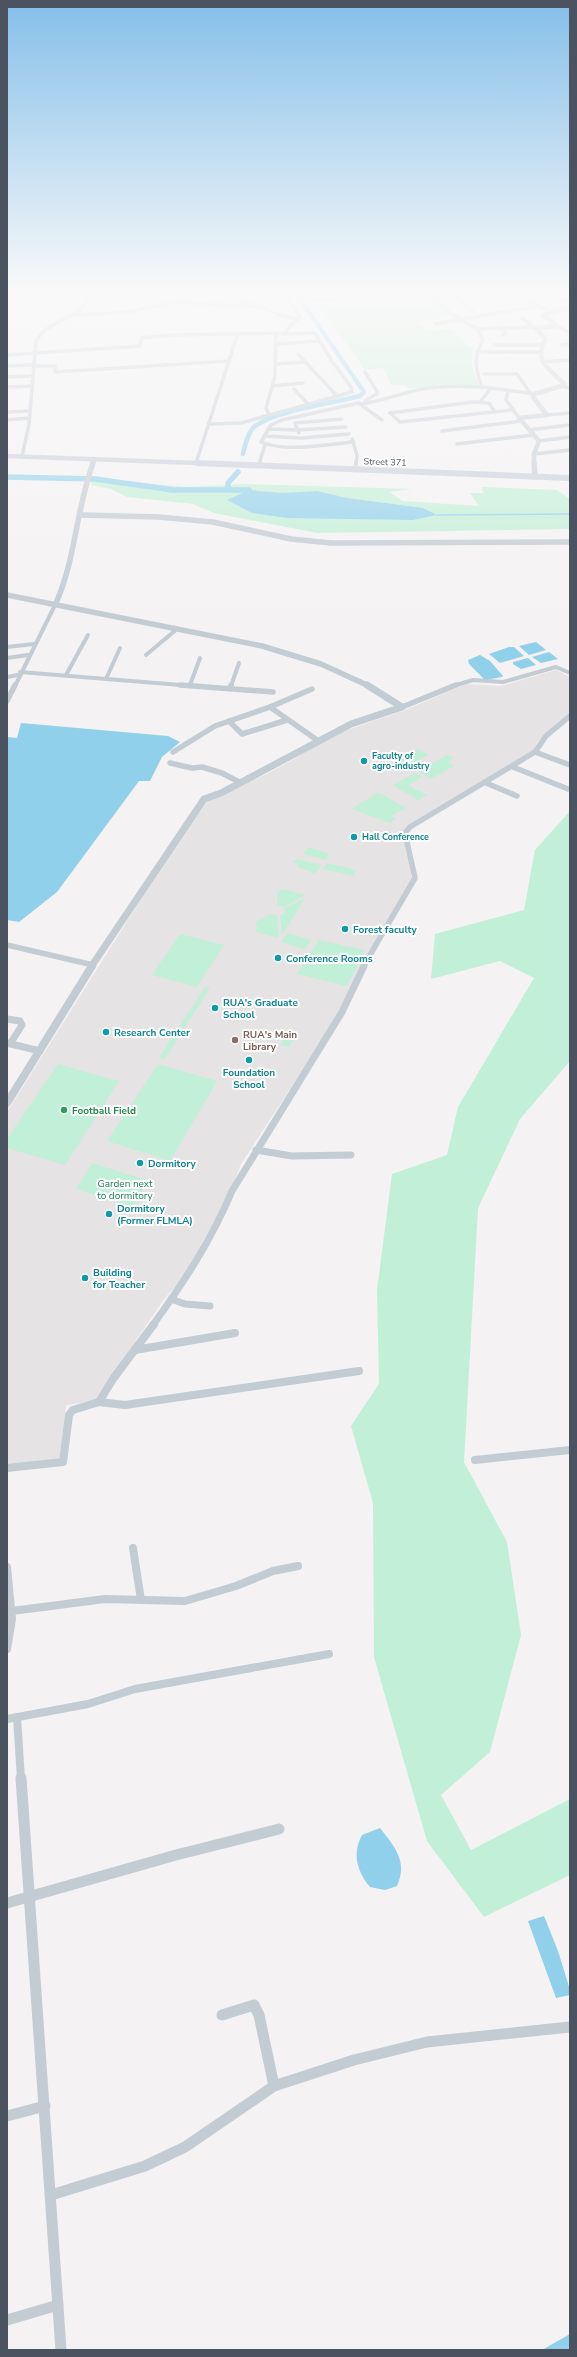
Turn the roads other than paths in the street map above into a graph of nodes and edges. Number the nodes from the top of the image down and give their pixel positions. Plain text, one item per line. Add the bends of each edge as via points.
1 (31, 400) edge
2 (217, 400) edge
3 (268, 400) edge
4 (304, 400) edge
5 (323, 400) edge
6 (366, 400) edge
7 (386, 400) edge
8 (506, 400) edge
9 (535, 400) edge
10 (480, 402) joint
11 (359, 403) junction
12 (308, 404) junction
13 (334, 408) junction
14 (512, 410) junction
15 (30, 411) junction
16 (494, 411) junction
17 (7, 412) edge
18 (570, 413) edge
19 (269, 414) junction
20 (547, 415) junction
21 (29, 418) junction
22 (342, 419) junction
23 (7, 420) edge
24 (382, 420) dead end
25 (520, 420) junction
26 (210, 424) junction
27 (570, 425) edge
28 (346, 427) junction
29 (268, 429) junction
30 (298, 430) junction
31 (529, 430) junction
32 (442, 431) dead end
33 (350, 434) junction
34 (534, 435) junction
35 (264, 436) junction
36 (570, 437) edge
37 (301, 438) junction
38 (539, 441) junction
39 (354, 442) junction
40 (457, 444) dead end
41 (265, 445) junction
42 (304, 445) junction
43 (570, 450) edge
44 (534, 454) junction
45 (7, 456) edge
46 (22, 457) junction
47 (94, 460) junction
48 (196, 464) junction
49 (259, 466) junction
50 (355, 470) junction
51 (535, 477) junction
52 (570, 478) edge
53 (81, 515) junction
54 (570, 542) edge
55 (7, 595) edge
56 (56, 604) junction
57 (177, 628) junction
58 (88, 635) dead end
59 (34, 644) junction
60 (7, 647) edge
61 (120, 648) dead end
62 (28, 655) junction
63 (146, 655) dead end
64 (7, 658) edge
65 (200, 658) dead end
66 (239, 663) dead end
67 (19, 673) junction
68 (570, 673) edge
69 (66, 675) junction
70 (7, 677) edge
71 (106, 679) junction
72 (190, 685) junction
73 (230, 688) junction
74 (312, 689) dead end
75 (273, 692) dead end
76 (8, 698) edge
77 (270, 707) junction
78 (402, 707) junction
79 (570, 716) edge
80 (286, 720) junction
81 (229, 721) junction
82 (317, 740) junction
83 (173, 752) dead end
84 (535, 752) junction
85 (170, 763) dead end
86 (570, 765) edge
87 (513, 767) junction
88 (241, 783) junction
89 (486, 783) junction
90 (568, 789) dead end
91 (517, 796) dead end
92 (7, 945) edge
93 (93, 965) junction
94 (7, 1019) edge
95 (9, 1044) edge
96 (40, 1051) junction
97 (7, 1103) edge
98 (256, 1150) junction
99 (351, 1155) dead end
100 (171, 1299) junction
101 (210, 1306) dead end
102 (236, 1333) dead end
103 (135, 1350) junction
104 (359, 1371) dead end
105 (99, 1402) junction
106 (570, 1450) edge
107 (475, 1460) dead end
108 (7, 1468) edge
109 (133, 1548) dead end
110 (298, 1566) dead end
111 (7, 1567) edge
112 (141, 1600) junction
113 (12, 1611) junction
114 (7, 1649) edge
115 (330, 1654) dead end
116 (12, 1718) edge
117 (279, 1829) dead end
118 (31, 1895) junction
119 (7, 1903) edge
120 (222, 2015) dead end
121 (570, 2027) edge
122 (274, 2086) junction
123 (45, 2106) junction
124 (7, 2116) edge
125 (51, 2195) junction
126 (58, 2305) junction
127 (7, 2320) edge
128 (61, 2350) edge

1 - 15 street
2 - 26 street
3 - 19 street via 266,408
4 - 12 street
5 - 12 street
6 - 11 street
7 - 11 street
8 - 14 street
9 - 20 street
10 - 16 street via 490,404
10 - 16 street via 390,413 400,422
11 - 13 street
11 - 24 street
12 - 19 street
13 - 22 street
13 - 29 street via 282,420
14 - 16 street
14 - 25 street
15 - 17 street
15 - 21 street
18 - 20 street
19 - 26 street via 241,423
20 - 25 street
21 - 23 street
21 - 46 street
22 - 28 street
22 - 30 street via 297,422 294,424
25 - 31 street
25 - 32 street
26 - 48 street
27 - 31 street
28 - 30 street
28 - 33 street
29 - 30 street
29 - 35 street
30 - 37 street
31 - 34 street
33 - 37 street
33 - 39 street
34 - 38 street
34 - 40 street
35 - 37 street
35 - 41 street via 261,442
36 - 38 street
37 - 42 street
38 - 44 street
39 - 42 street
39 - 50 street via 357,455
41 - 42 street
41 - 49 street
43 - 44 street
44 - 51 street
45 - 46 main road, Street 371
46 - 47 main road, Street 371
47 - 48 main road, Street 371
47 - 53 street via 86,481
48 - 49 main road, Street 371
49 - 50 main road, Street 371
50 - 51 main road, Street 371
51 - 52 main road, Street 371
53 - 54 street via 159,517 213,522 291,539 331,543
53 - 56 street via 71,568
55 - 56 street
56 - 57 street
56 - 59 street
57 - 63 street
57 - 78 street via 259,645 315,663 360,682
58 - 69 street
59 - 60 street
59 - 62 street
61 - 71 street
62 - 64 street
62 - 67 street
65 - 72 street
66 - 73 street
67 - 69 street
67 - 70 street
67 - 76 street
68 - 78 street via 556,667 503,682 462,682
69 - 71 street
71 - 72 street
72 - 73 street
73 - 75 street
74 - 77 street
77 - 80 street
77 - 81 street
78 - 82 street via 351,724
79 - 84 street via 546,736
80 - 81 street via 242,734
80 - 82 street
81 - 83 street via 200,734
82 - 88 street via 293,756
84 - 86 street
84 - 87 street
85 - 88 street via 192,768 202,767 222,773
87 - 89 street
87 - 90 street
88 - 93 street via 204,799 152,872
89 - 91 street
89 - 98 street via 410,827 406,833 415,878 360,972 342,1012
92 - 93 street
93 - 96 street
94 - 95 street via 20,1021 22,1025
95 - 96 street
96 - 97 street
98 - 99 street via 291,1157
98 - 100 street via 232,1191 222,1217
100 - 101 street via 185,1304
100 - 103 street
102 - 103 street
103 - 105 street
104 - 105 street via 125,1405
105 - 108 street via 73,1410 69,1415 63,1462
106 - 107 street
109 - 112 street
110 - 112 street via 273,1571 236,1586 185,1601
111 - 113 street
112 - 113 street via 105,1599
113 - 114 street via 10,1642
115 - 116 street via 135,1689 88,1704
116 - 118 street
117 - 118 street
118 - 119 street
118 - 123 street
120 - 122 street via 254,2005 259,2015
121 - 122 street via 427,2042 361,2058
122 - 125 street via 185,2147 145,2166
123 - 124 street
123 - 125 street
125 - 126 street
126 - 127 street
126 - 128 street

